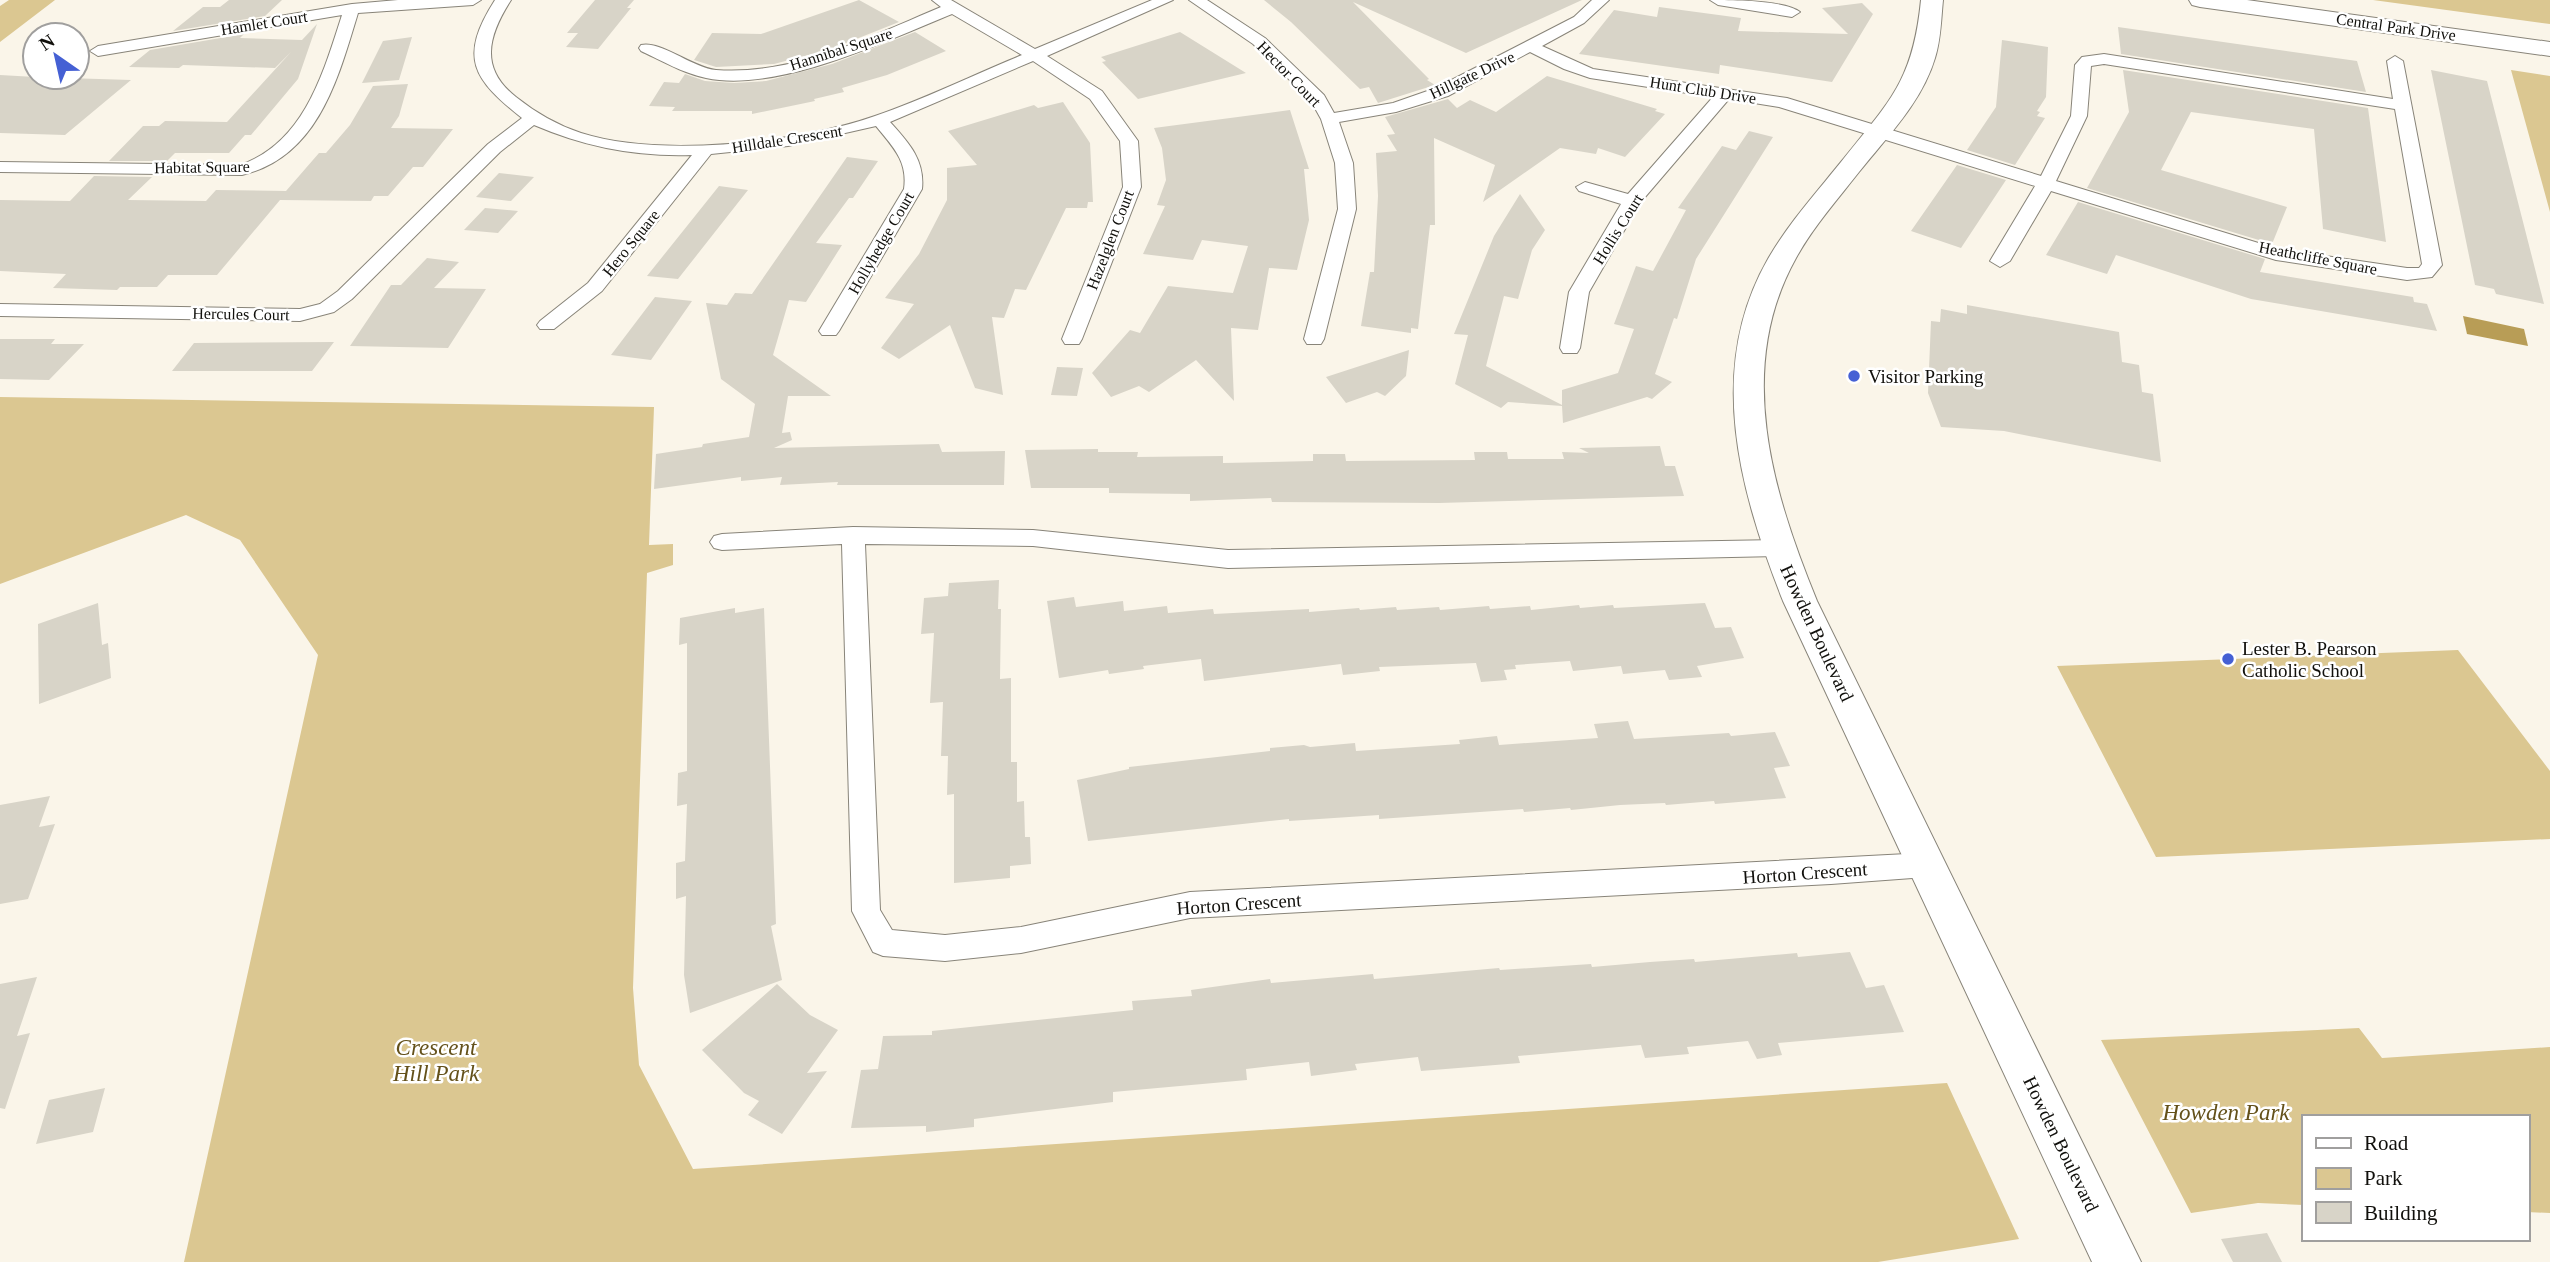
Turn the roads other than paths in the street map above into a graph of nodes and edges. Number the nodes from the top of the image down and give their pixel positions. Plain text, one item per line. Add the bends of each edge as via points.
1 (473, 0) edge
2 (503, 0) edge
3 (1165, 0) edge
4 (1197, 0) edge
5 (1601, 0) edge
6 (1718, 0) edge
7 (1932, 0) edge
8 (2200, 0) edge
9 (947, 4) edge
10 (352, 9) junction
11 (1792, 12) dead end
12 (1530, 47) junction
13 (647, 48) dead end
14 (2550, 49) edge
15 (98, 51) dead end
16 (1036, 55) junction
17 (2395, 61) dead end
18 (1724, 93) junction
19 (2403, 105) junction
20 (532, 119) junction
21 (1329, 119) junction
22 (880, 120) junction
23 (1879, 130) junction
24 (705, 150) junction
25 (0, 167) edge
26 (2046, 183) junction
27 (1585, 187) dead end
28 (1632, 201) junction
29 (2000, 261) dead end
30 (0, 310) edge
31 (547, 325) dead end
32 (829, 331) dead end
33 (1072, 339) dead end
34 (1314, 339) dead end
35 (1570, 348) dead end
36 (853, 535) junction
37 (722, 542) dead end
38 (1778, 548) junction
39 (1926, 864) junction
40 (2118, 1262) edge

1 - 10 street, Hamlet Court
2 - 20 street, Hilldale Crescent via 483,36 485,70 508,102
3 - 16 street, Hilldale Crescent
4 - 21 street, Hector Court via 1259,41 1318,99
5 - 12 street, Hillgate Drive via 1578,20
6 - 11 street
7 - 23 street, Howden Boulevard via 1921,66 1907,94
8 - 14 street, Central Park Drive
9 - 13 street, Hannibal Square via 798,66 717,75 696,71
9 - 16 street, Hazelglen Court
10 - 15 street, Hamlet Court
10 - 25 street, Habitat Square via 324,93 290,142 269,162 242,170
12 - 18 street, Hunt Club Drive via 1590,73
12 - 21 street, Hillgate Drive via 1442,92 1396,107
16 - 22 street, Hilldale Crescent
16 - 33 street, Hazelglen Court via 1096,95 1129,141 1132,187
17 - 19 street, Heathcliffe Square
18 - 23 street, Hunt Club Drive via 1781,102
18 - 28 street, Hollis Court
19 - 26 street via 2088,60 2082,65 2079,116
19 - 26 street, Heathcliffe Square via 2432,265 2425,273 2276,254
20 - 24 street, Hilldale Crescent via 603,142
20 - 30 street, Hercules Court via 494,148 327,308 300,315
21 - 34 street, Hector Court via 1344,163 1347,209
22 - 24 street, Hilldale Crescent via 768,145
22 - 32 street, Hollyhedge Court via 912,159 916,173 913,188
23 - 26 street, Heathcliffe Square
23 - 38 street, Howden Boulevard via 1790,246 1759,312 1750,354 1749,440
24 - 31 street, Hero Square via 595,288
26 - 29 street
27 - 28 street
28 - 35 street, Hollis Court via 1579,292
36 - 37 street
36 - 38 street via 1033,538 1228,559
36 - 39 street, Horton Crescent via 866,911 883,943 945,948 1021,940 1190,905
38 - 39 street, Howden Boulevard
39 - 40 street, Howden Boulevard

